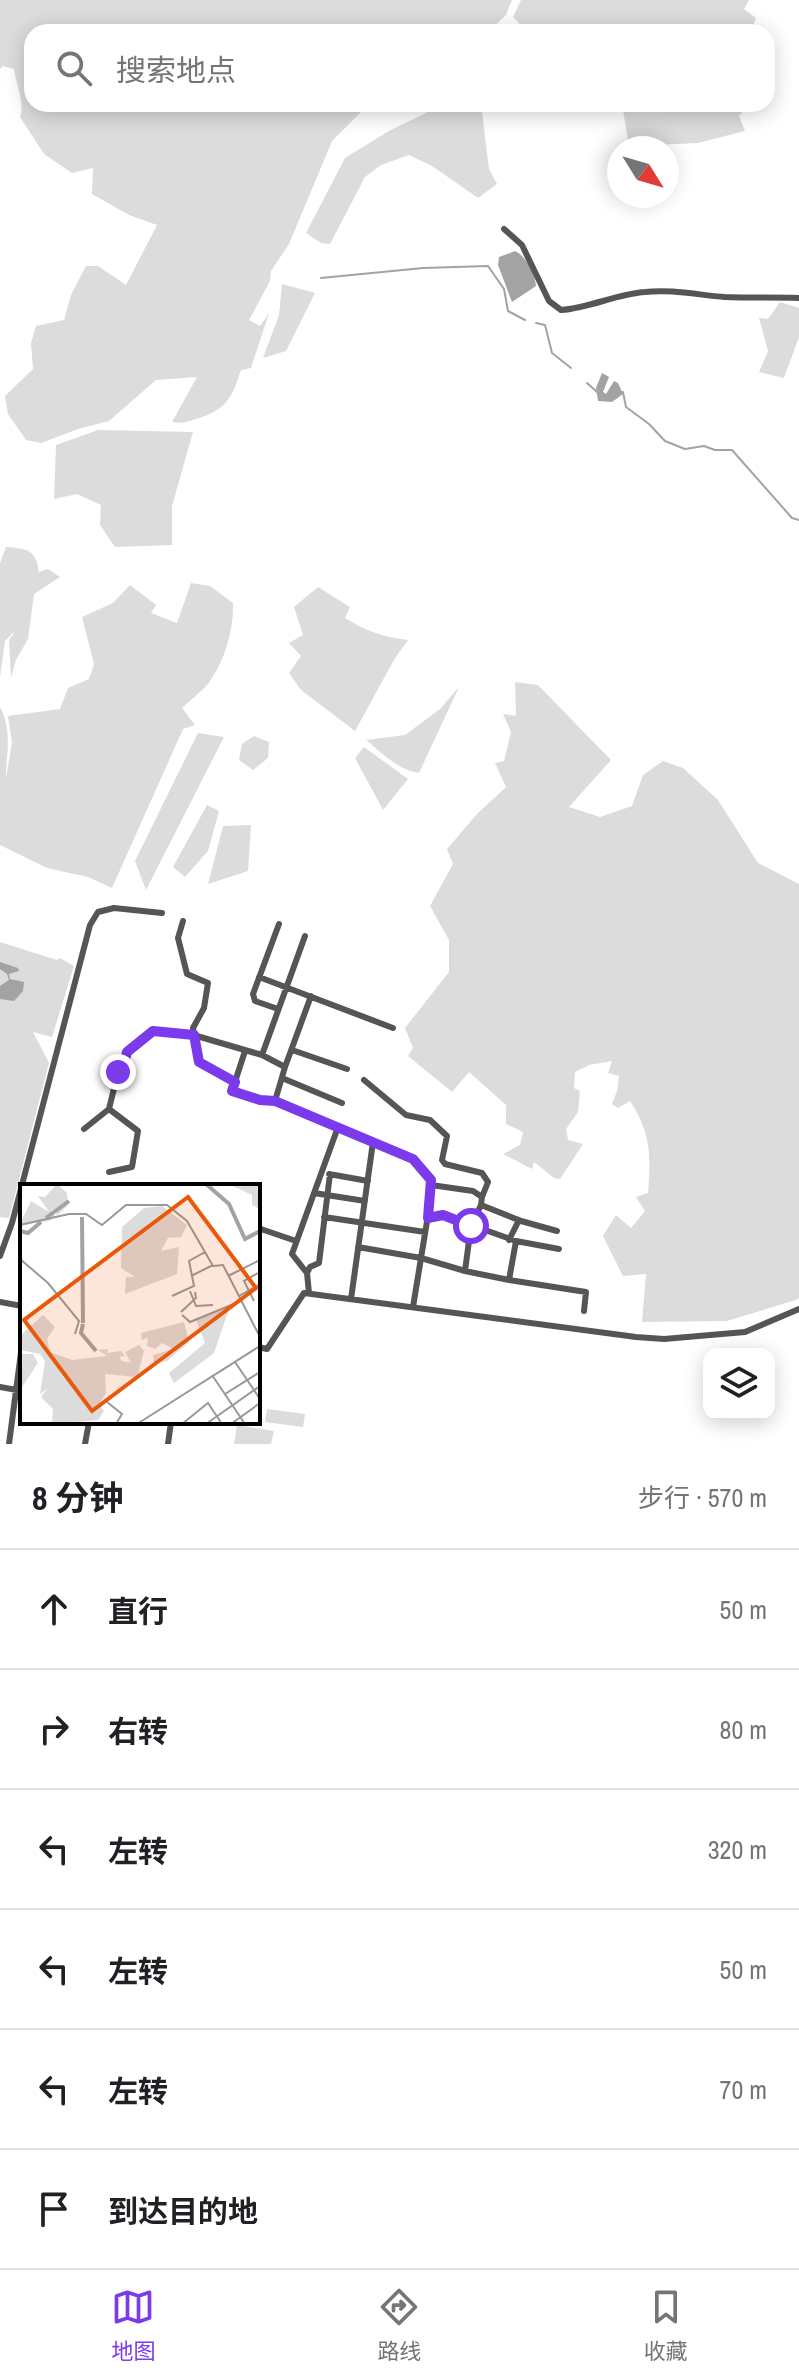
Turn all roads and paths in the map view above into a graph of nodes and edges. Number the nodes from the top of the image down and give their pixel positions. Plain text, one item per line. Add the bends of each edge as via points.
1 (504, 229) dead end
2 (799, 298) edge
3 (162, 913) dead end
4 (183, 921) dead end
5 (279, 924) dead end
6 (305, 936) dead end
7 (259, 977) junction
8 (287, 987) junction
9 (311, 996) junction
10 (278, 1009) junction
11 (393, 1028) dead end
12 (194, 1035) junction
13 (292, 1050) junction
14 (245, 1051) junction
15 (262, 1055) junction
16 (285, 1067) junction
17 (347, 1069) dead end
18 (282, 1078) junction
19 (364, 1080) dead end
20 (235, 1082) junction
21 (275, 1101) junction
22 (342, 1103) dead end
23 (109, 1109) junction
24 (338, 1127) junction
25 (84, 1129) dead end
26 (373, 1142) junction
27 (109, 1172) dead end
28 (321, 1173) junction
29 (330, 1174) junction
30 (368, 1181) junction
31 (22, 1184) edge
32 (431, 1185) junction
33 (20, 1193) edge
34 (314, 1193) junction
35 (326, 1195) junction
36 (365, 1201) junction
37 (482, 1201) junction
38 (324, 1217) junction
39 (428, 1218) junction
40 (519, 1220) junction
41 (362, 1221) junction
42 (471, 1226) junction
43 (260, 1229) edge
44 (557, 1231) dead end
45 (425, 1232) junction
46 (512, 1240) junction
47 (296, 1241) junction
48 (358, 1247) junction
49 (559, 1249) dead end
50 (0, 1256) edge
51 (421, 1258) junction
52 (465, 1271) junction
53 (307, 1273) junction
54 (509, 1280) junction
55 (309, 1293) junction
56 (351, 1299) junction
57 (0, 1302) edge
58 (20, 1306) edge
59 (413, 1307) junction
60 (799, 1309) edge
61 (584, 1311) dead end
62 (260, 1347) edge
63 (0, 1387) edge
64 (19, 1391) edge
65 (89, 1424) edge
66 (171, 1424) edge
67 (9, 1444) edge
68 (85, 1444) edge
69 (168, 1444) edge

1 - 2 street via 522,245 549,301 561,310 649,291
3 - 31 street via 114,908 98,912 90,925
4 - 12 street via 178,938 187,974 208,983
5 - 7 street
6 - 8 street
7 - 8 street
7 - 10 street via 255,1001
8 - 9 street
8 - 10 street
9 - 11 street
9 - 13 street
10 - 15 street
12 - 14 street
12 - 20 street via 199,1062
12 - 23 street via 153,1031 127,1052
13 - 16 street
13 - 17 street
14 - 15 street
14 - 20 street
15 - 16 street
16 - 18 street
18 - 21 street
18 - 22 street
19 - 37 street via 406,1115 430,1120 447,1136 442,1160 482,1173 488,1182
20 - 21 street via 232,1091
21 - 24 street
23 - 25 street
23 - 27 street via 138,1131 132,1167
24 - 26 street
24 - 28 street
26 - 30 street
26 - 32 street via 413,1159
28 - 29 street
28 - 34 street
29 - 30 street
29 - 35 street
30 - 36 street
32 - 37 street via 473,1191
32 - 39 street
33 - 50 street
34 - 35 street
34 - 47 street
35 - 36 street
35 - 38 street
36 - 41 street
37 - 40 street
37 - 42 street
38 - 41 street
38 - 53 street via 319,1263
39 - 42 street via 443,1215
39 - 45 street
40 - 44 street
40 - 46 street
41 - 45 street
41 - 48 street
42 - 46 street
42 - 52 street
43 - 47 street
45 - 51 street
46 - 49 street
46 - 54 street
47 - 53 street via 292,1254
48 - 51 street
48 - 56 street
51 - 52 street
51 - 59 street
52 - 54 street
53 - 55 street
54 - 61 street via 586,1292
55 - 56 street
55 - 62 street via 267,1349
56 - 59 street
57 - 58 street
59 - 60 street via 664,1339 745,1332
63 - 64 street
64 - 67 street
65 - 68 street
66 - 69 street

